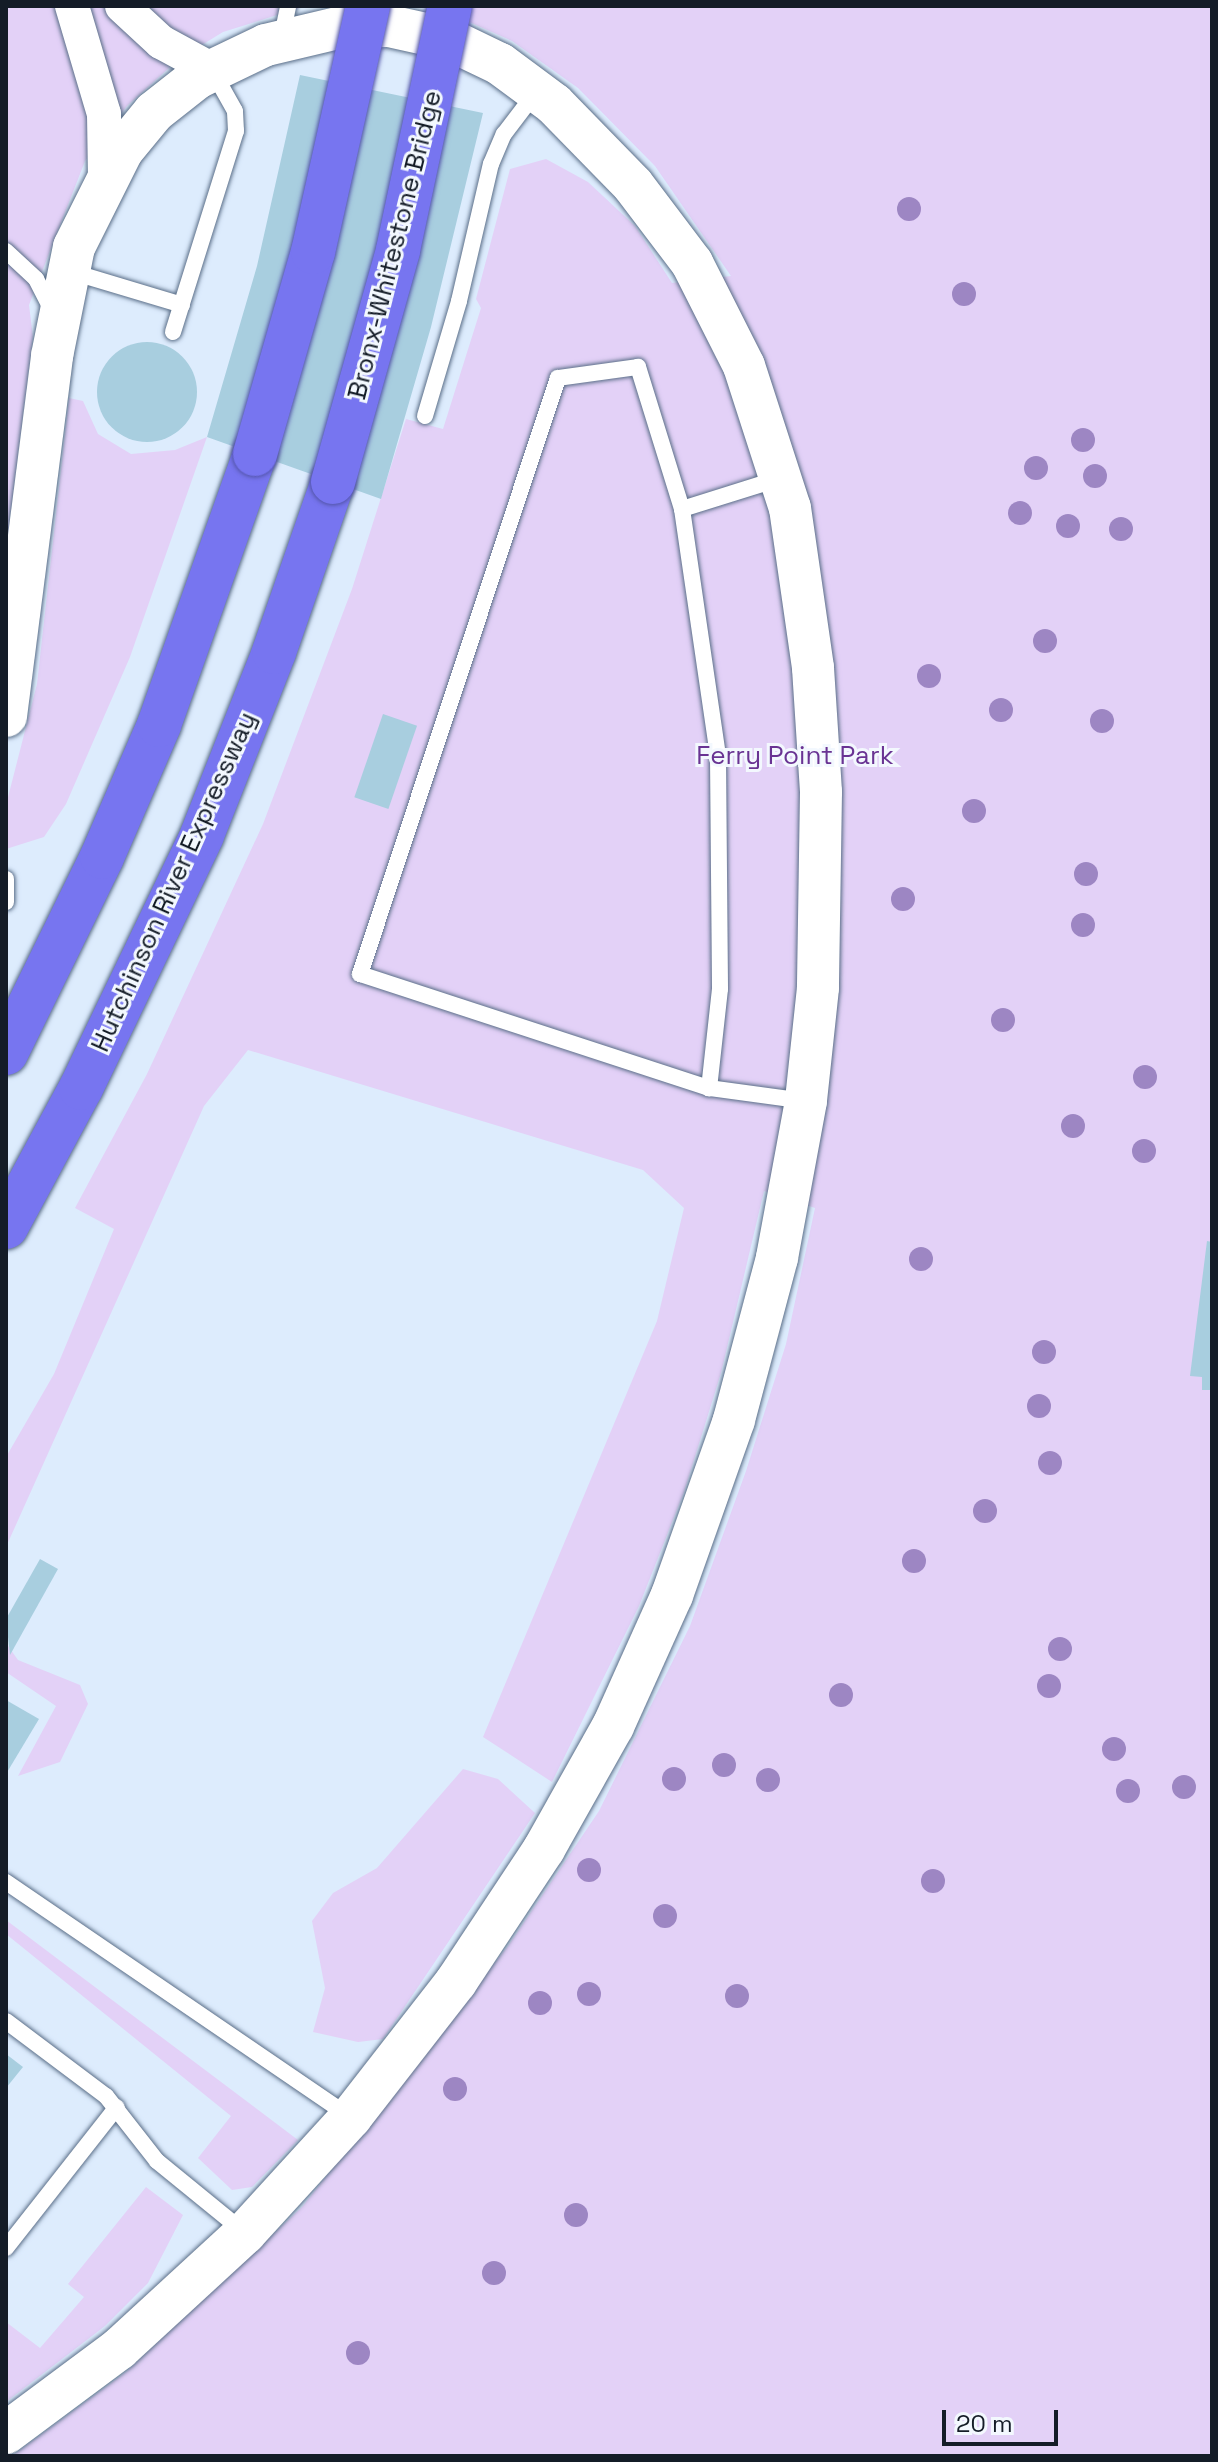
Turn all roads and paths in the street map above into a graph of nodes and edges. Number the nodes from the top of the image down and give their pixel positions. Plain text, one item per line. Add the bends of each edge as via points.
1 (72, 6) edge
2 (122, 6) edge
3 (368, 6) edge
4 (450, 6) edge
5 (285, 23) edge
6 (211, 69) junction
7 (537, 90) junction
8 (105, 178) junction
9 (6, 251) edge
10 (68, 270) junction
11 (182, 305) junction
12 (57, 322) junction
13 (173, 332) dead end
14 (425, 416) dead end
15 (782, 478) junction
16 (333, 482) joint
17 (682, 509) junction
18 (6, 716) edge
19 (6, 879) edge
20 (6, 902) edge
21 (6, 1053) edge
22 (709, 1088) junction
23 (806, 1101) junction
24 (6, 1227) edge
25 (6, 1882) edge
26 (6, 2021) edge
27 (117, 2107) junction
28 (351, 2117) junction
29 (245, 2233) junction
30 (6, 2248) edge
31 (6, 2433) edge

1 - 8 street via 101,99
2 - 6 street via 161,42
3 - 21 highway, bridge via 313,252 255,454 159,725 102,857
4 - 16 highway, Bronx-Whitestone Bridge, bridge via 398,250
5 - 6 street
5 - 7 street via 417,31 483,55
6 - 8 street via 154,112
6 - 11 lane via 235,111 236,131
7 - 14 lane via 504,134 491,164
7 - 15 street via 612,162 692,263 732,336
8 - 10 street via 80,229
9 - 12 lane via 36,279
10 - 11 lane
10 - 12 street
11 - 13 lane
12 - 18 street
15 - 17 lane
15 - 23 street via 805,595 821,792 819,976
16 - 24 highway, Hutchinson River Expressway via 202,835 81,1088
17 - 22 lane via 718,757 720,989
17 - 22 lane via 638,367 558,378 360,974
19 - 20 lane
22 - 23 lane
23 - 28 street via 752,1359 698,1525 642,1665 595,1762 520,1887 456,1982
25 - 28 lane
26 - 27 lane
27 - 29 lane via 157,2161
27 - 30 lane
28 - 29 street
29 - 31 street via 119,2349

